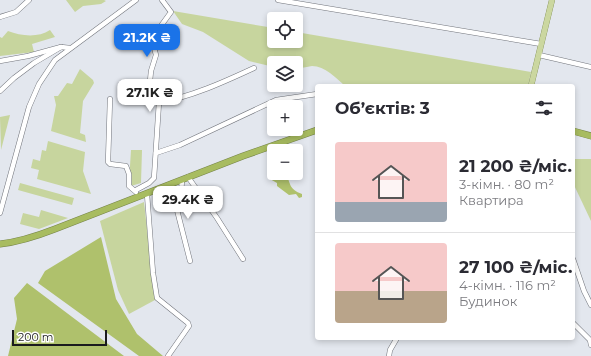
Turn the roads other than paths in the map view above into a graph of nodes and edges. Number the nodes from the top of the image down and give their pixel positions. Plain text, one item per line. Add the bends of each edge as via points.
1 (29, 0) edge
2 (136, 0) edge
3 (162, 0) edge
4 (278, 0) edge
5 (552, 0) edge
6 (0, 18) edge
7 (541, 44) junction
8 (61, 47) junction
9 (70, 48) junction
10 (539, 55) junction
11 (0, 61) edge
12 (591, 67) edge
13 (254, 68) dead end
14 (532, 84) edge
15 (0, 91) edge
16 (315, 94) edge
17 (110, 99) dead end
18 (159, 102) junction
19 (315, 131) edge
20 (575, 132) edge
21 (591, 136) edge
22 (156, 154) junction
23 (185, 179) junction
24 (136, 190) junction
25 (146, 194) junction
26 (138, 197) junction
27 (0, 213) edge
28 (0, 244) edge
29 (243, 259) dead end
30 (190, 262) dead end
31 (575, 265) edge
32 (591, 305) edge
33 (575, 325) edge
34 (395, 340) edge
35 (590, 341) edge
36 (168, 356) edge
37 (389, 356) edge

1 - 6 street via 16,12
2 - 9 street
3 - 18 street via 171,12 152,40 156,55 150,81 154,100
4 - 7 street
5 - 7 main road
7 - 10 main road
8 - 9 street
8 - 11 street
8 - 15 street via 34,63
9 - 27 street via 51,65 35,91
10 - 12 street
10 - 14 main road
13 - 18 street via 188,95
16 - 22 street via 276,100
17 - 24 street via 108,162 126,166 129,186
18 - 22 street
19 - 23 highway
20 - 21 highway
22 - 24 street via 153,180
23 - 25 highway
23 - 29 street via 217,218
23 - 30 street via 176,206
24 - 26 street
25 - 26 highway
25 - 36 street via 157,298 189,326
26 - 28 highway via 33,237
31 - 32 street
33 - 35 street
34 - 37 street

